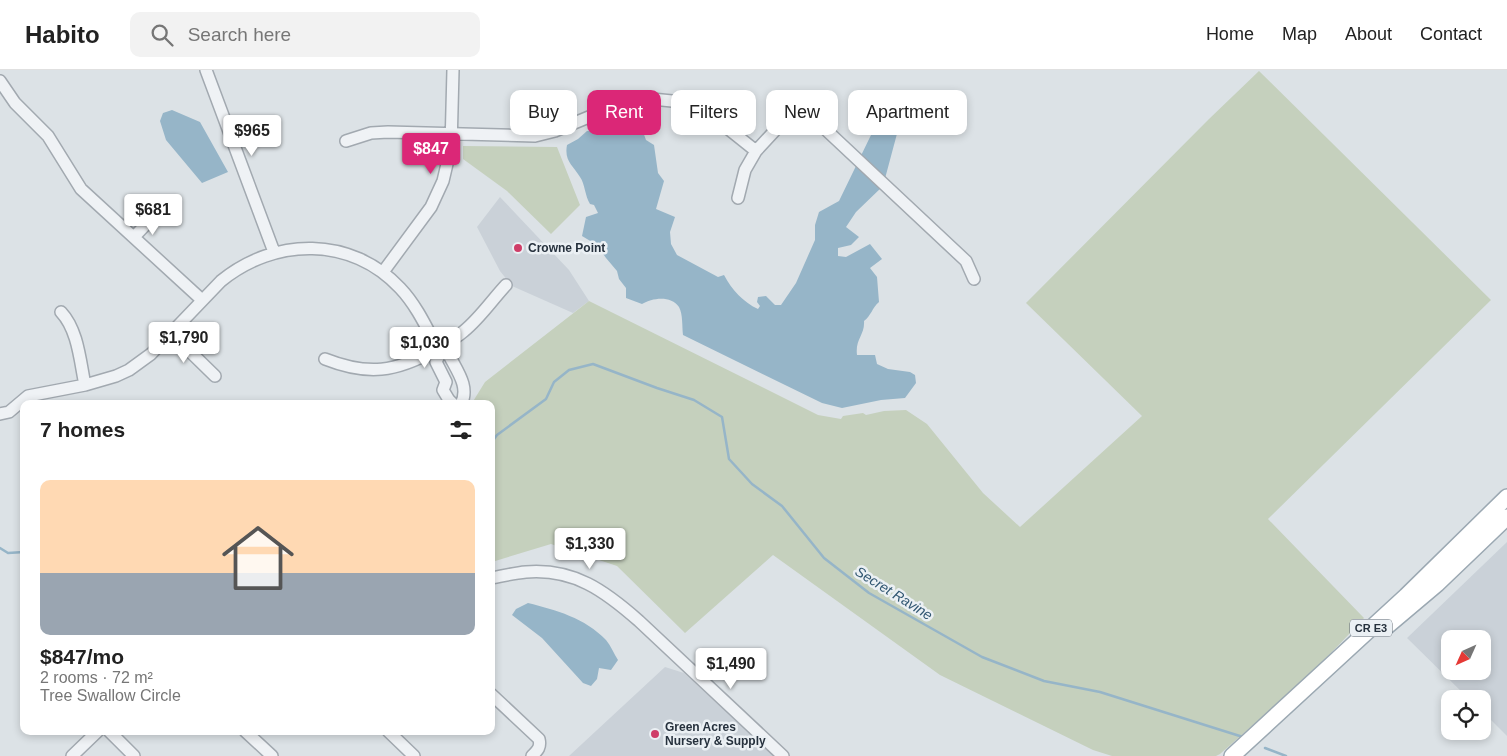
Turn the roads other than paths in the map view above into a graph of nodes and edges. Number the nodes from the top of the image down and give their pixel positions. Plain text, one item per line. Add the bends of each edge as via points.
1 (206, 70) edge
2 (454, 70) edge
3 (0, 81) edge
4 (451, 134) junction
5 (346, 142) dead end
6 (756, 150) junction
7 (738, 198) dead end
8 (153, 217) dead end
9 (134, 237) junction
10 (274, 252) junction
11 (383, 272) junction
12 (974, 279) dead end
13 (506, 285) dead end
14 (202, 300) junction
15 (61, 312) dead end
16 (171, 333) junction
17 (439, 351) junction
18 (325, 359) dead end
19 (215, 376) dead end
20 (460, 378) junction
21 (446, 382) junction
22 (85, 385) junction
23 (23, 400) edge
24 (449, 400) edge
25 (463, 400) edge
26 (20, 403) edge
27 (0, 414) edge
28 (1507, 497) edge
29 (1507, 517) edge
30 (495, 577) edge
31 (495, 698) edge
32 (94, 735) edge
33 (113, 735) edge
34 (249, 735) edge
35 (392, 735) edge
36 (72, 756) edge
37 (134, 756) edge
38 (272, 756) edge
39 (414, 756) edge
40 (532, 756) edge
41 (783, 756) edge
42 (1232, 756) edge
43 (1245, 756) edge

1 - 10 street
2 - 4 street
3 - 9 street via 15,103 48,136 81,190
4 - 5 street via 380,133 358,136
4 - 6 street via 535,136 625,102 652,99 682,102 710,115
4 - 11 street via 448,166 438,195
6 - 7 street via 745,170
6 - 12 street via 793,111 800,108 966,261
8 - 9 street
9 - 14 street
10 - 11 street via 306,248 324,250 360,259
10 - 14 street via 239,267
11 - 17 street via 411,300
13 - 17 street via 464,332
14 - 16 street
15 - 22 street via 70,324
16 - 19 street
16 - 22 street via 151,354 129,370
17 - 18 street via 409,364 376,371 352,368
17 - 20 street via 449,356
17 - 21 street via 436,362
20 - 21 street
20 - 25 street via 465,386
21 - 24 street via 443,390
22 - 23 street via 28,396
26 - 27 street via 9,412
28 - 42 main road, CR E3 via 1406,596
29 - 43 main road, CR E3
30 - 41 street via 526,572 546,573 572,577 597,588 639,621
31 - 40 street via 539,738 538,751
32 - 36 street
33 - 37 street
34 - 38 street
35 - 39 street

